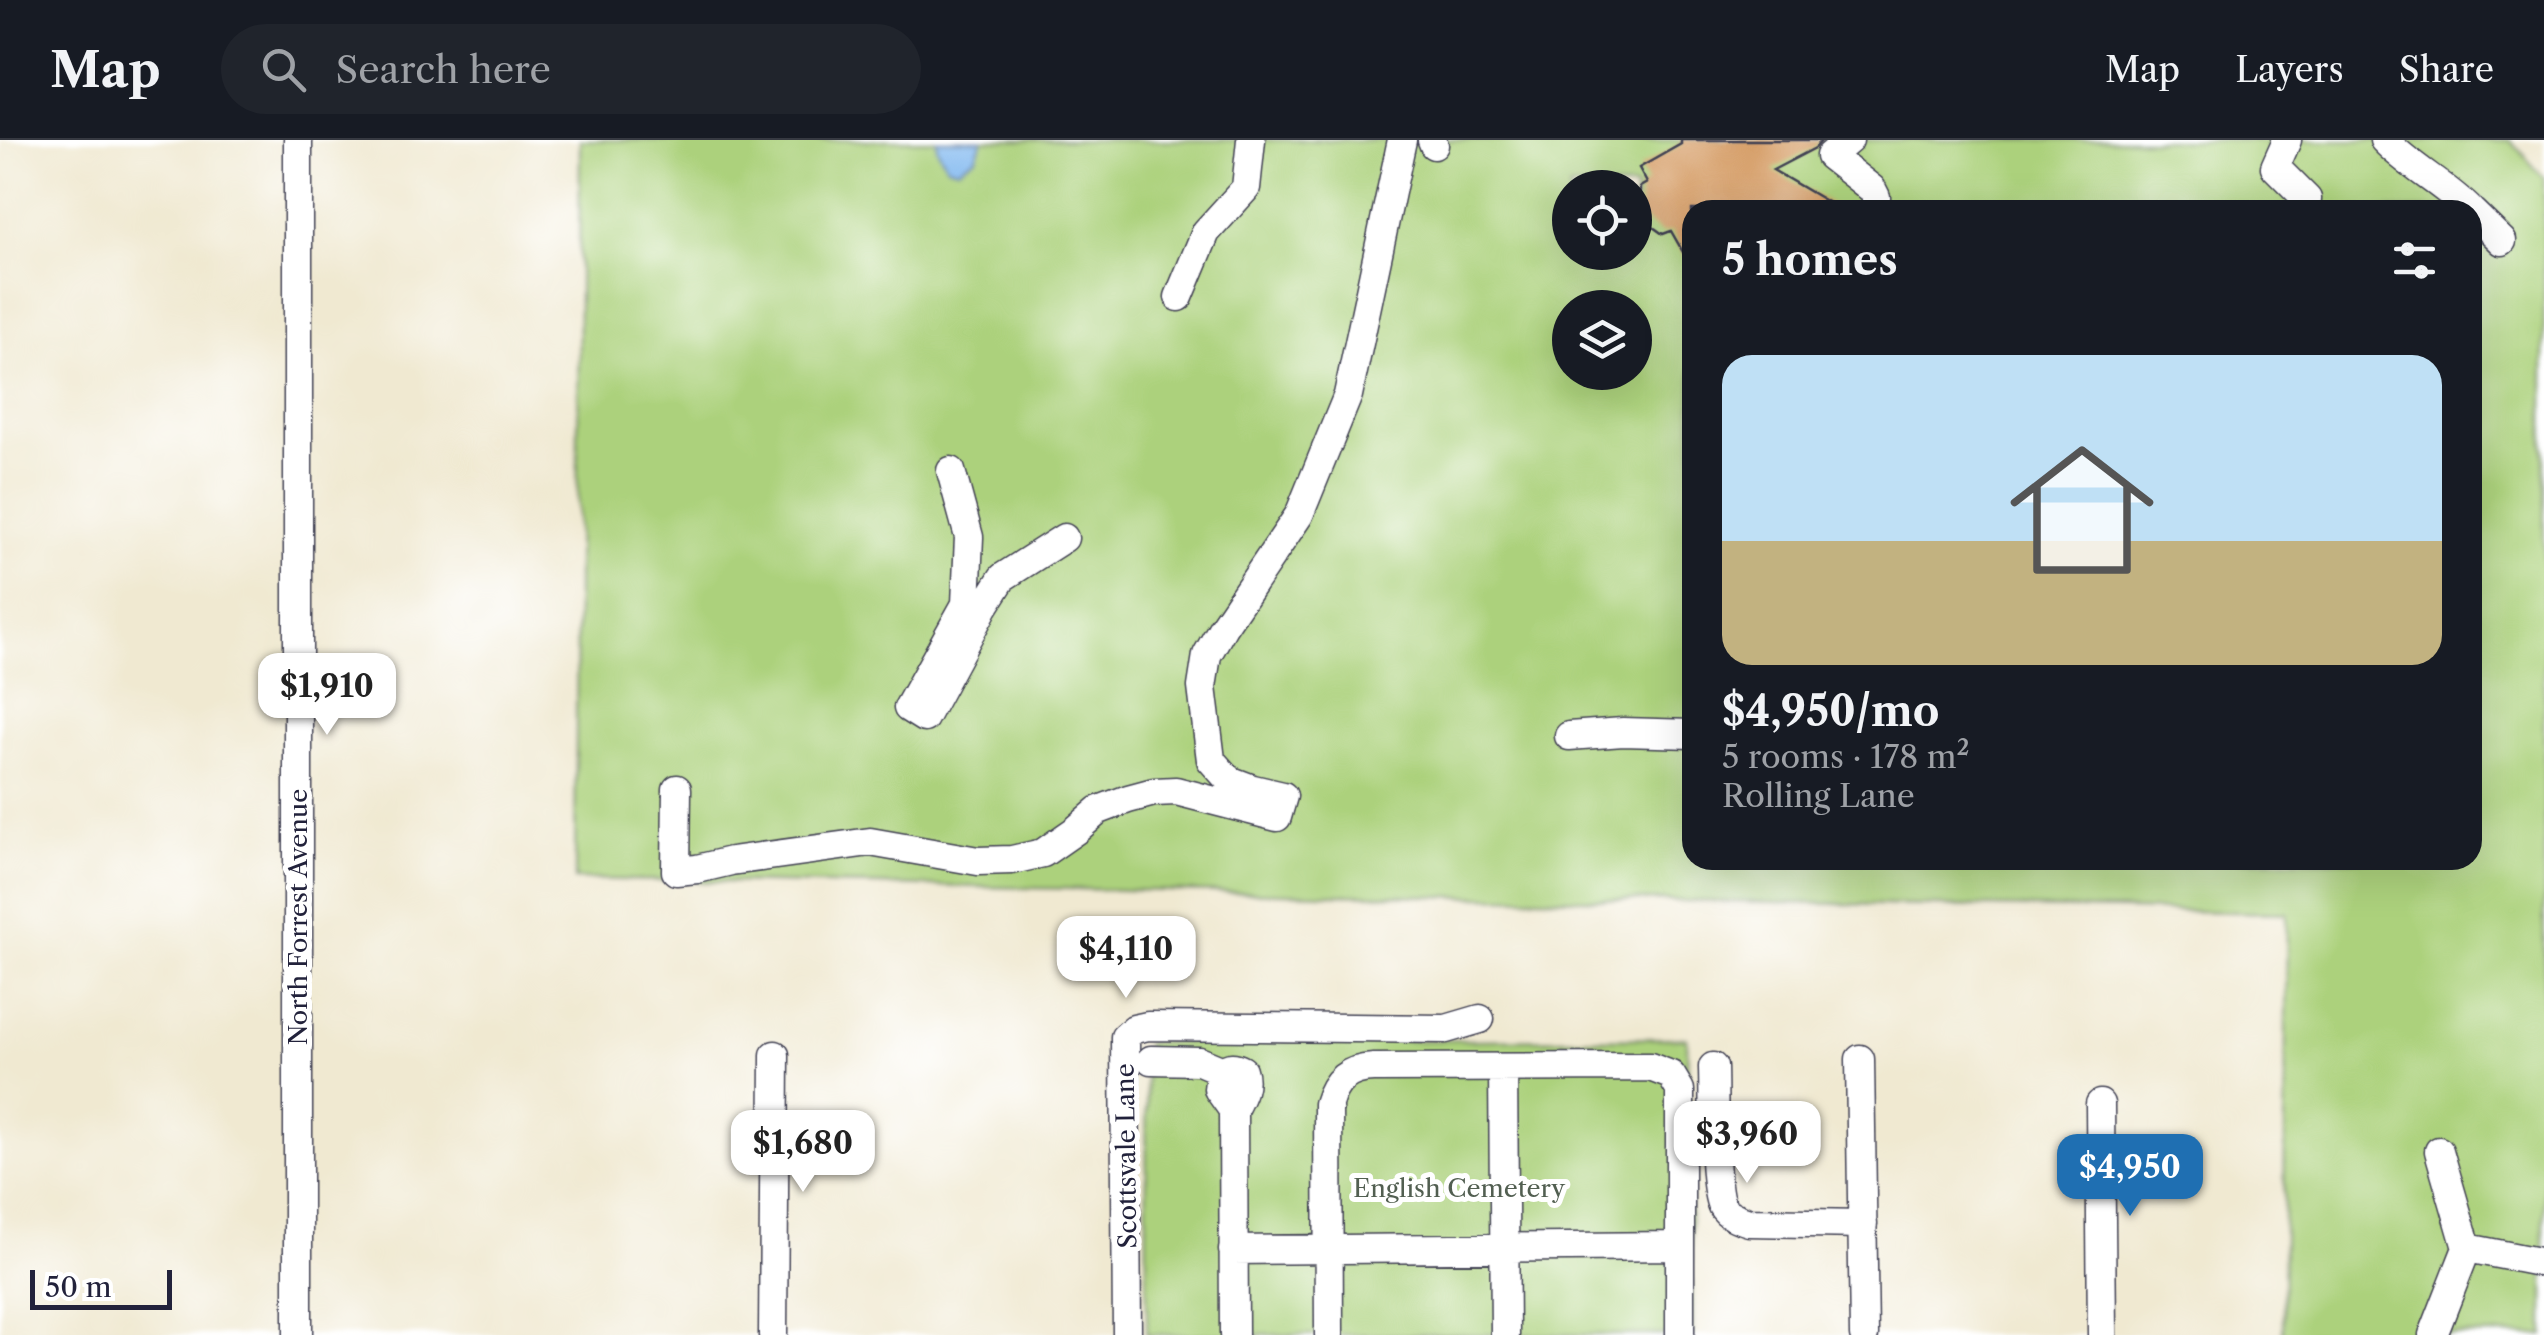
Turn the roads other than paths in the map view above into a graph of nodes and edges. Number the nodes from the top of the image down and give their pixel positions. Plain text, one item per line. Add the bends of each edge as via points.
1 (298, 140) edge
2 (1250, 140) edge
3 (1402, 140) edge
4 (1849, 140) edge
5 (2287, 140) edge
6 (2384, 140) edge
7 (1876, 200) edge
8 (2307, 200) edge
9 (2460, 200) edge
10 (2482, 222) edge
11 (2502, 241) dead end
12 (1179, 297) dead end
13 (951, 471) dead end
14 (1064, 538) dead end
15 (1682, 734) edge
16 (1568, 736) dead end
17 (1210, 750) junction
18 (677, 789) dead end
19 (1176, 791) junction
20 (1480, 1018) dead end
21 (775, 1055) dead end
22 (1860, 1059) dead end
23 (1151, 1060) dead end
24 (1713, 1067) dead end
25 (1503, 1068) junction
26 (2100, 1104) dead end
27 (2439, 1151) dead end
28 (1862, 1224) junction
29 (1680, 1246) junction
30 (1504, 1248) junction
31 (2467, 1248) junction
32 (1233, 1250) junction
33 (1328, 1250) junction
34 (2544, 1263) edge
35 (298, 1335) edge
36 (773, 1335) edge
37 (1128, 1335) edge
38 (1234, 1335) edge
39 (1329, 1335) edge
40 (1505, 1335) edge
41 (1680, 1335) edge
42 (1864, 1335) edge
43 (2102, 1335) edge
44 (2433, 1335) edge

1 - 35 street, North Forrest Avenue
2 - 12 street via 1246,188 1206,232
3 - 17 street via 1348,396 1299,515 1207,655 1202,687
4 - 7 street via 1830,156 1872,189
5 - 8 street via 2275,167
6 - 9 street
10 - 11 street
13 - 14 street via 969,537 966,604 908,708 924,718 1004,577
15 - 16 street
17 - 19 street
17 - 19 street via 1228,780 1283,796 1277,817
18 - 19 street via 676,871 870,842 978,861 1012,860 1043,852 1114,804
20 - 37 street, Scottsvale Lane via 1446,1029 1148,1026 1125,1037
21 - 36 street
22 - 28 street
23 - 32 street via 1199,1060 1223,1071 1242,1070 1243,1090 1233,1110
24 - 28 street via 1722,1207 1749,1222
25 - 29 street via 1650,1067 1671,1074 1680,1090
25 - 30 street
25 - 33 street via 1360,1069 1335,1085 1328,1104
26 - 43 street
27 - 31 street
28 - 42 street
29 - 30 street
29 - 41 street
30 - 33 street
30 - 40 street
31 - 34 street
31 - 44 street
32 - 33 street
32 - 38 street
33 - 39 street

